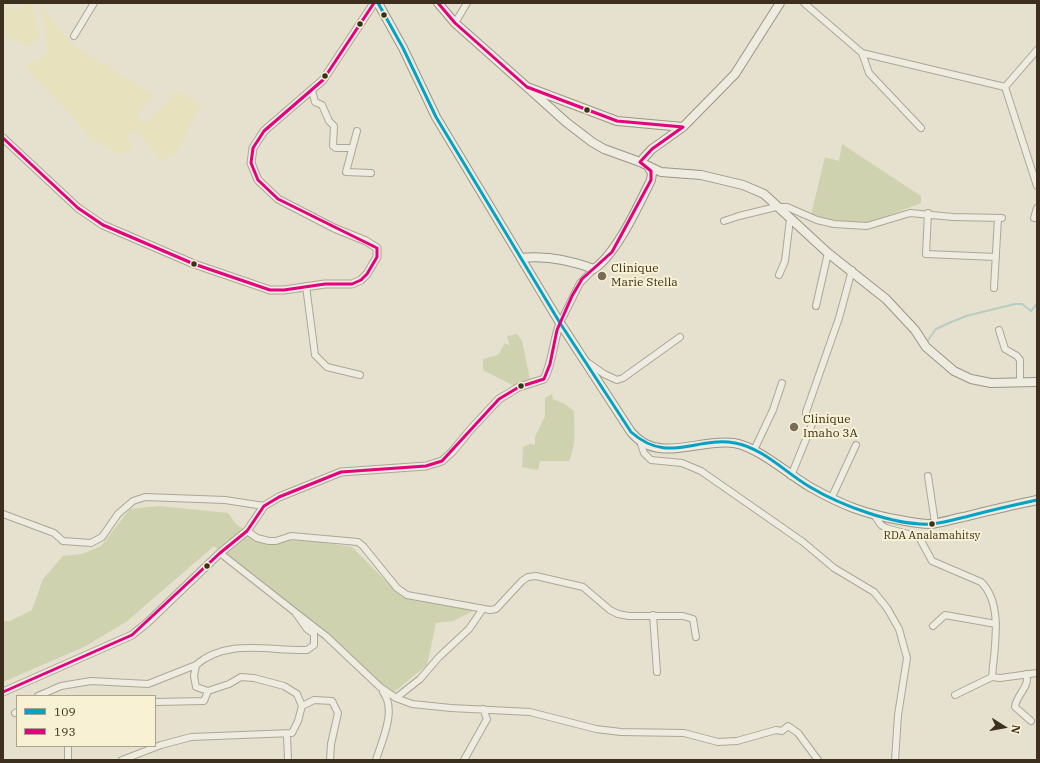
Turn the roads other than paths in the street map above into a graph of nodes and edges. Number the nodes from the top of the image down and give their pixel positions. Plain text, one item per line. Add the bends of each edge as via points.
1 (94, 3) edge
2 (374, 3) edge
3 (378, 3) edge
4 (438, 3) edge
5 (467, 3) edge
6 (780, 3) edge
7 (804, 3) edge
8 (455, 23) junction
9 (74, 36) dead end
10 (1037, 50) edge
11 (862, 54) junction
12 (1005, 87) junction
13 (527, 88) junction
14 (312, 91) junction
15 (683, 127) junction
16 (921, 128) dead end
17 (357, 131) dead end
18 (3, 138) edge
19 (352, 148) junction
20 (640, 162) junction
21 (649, 168) junction
22 (371, 173) dead end
23 (1037, 186) edge
24 (776, 207) junction
25 (1037, 208) edge
26 (928, 213) junction
27 (1037, 218) edge
28 (790, 219) junction
29 (724, 222) dead end
30 (828, 253) junction
31 (996, 257) junction
32 (521, 258) junction
33 (594, 269) junction
34 (852, 270) junction
35 (779, 276) dead end
36 (306, 286) junction
37 (994, 288) dead end
38 (816, 306) dead end
39 (560, 323) junction
40 (999, 330) dead end
41 (680, 336) dead end
42 (586, 361) junction
43 (360, 375) dead end
44 (1037, 382) edge
45 (782, 383) dead end
46 (1020, 383) junction
47 (640, 440) junction
48 (856, 445) dead end
49 (754, 450) junction
50 (791, 476) junction
51 (928, 476) dead end
52 (831, 499) junction
53 (1037, 500) edge
54 (264, 506) junction
55 (3, 514) edge
56 (875, 516) junction
57 (935, 523) junction
58 (247, 531) junction
59 (220, 553) junction
60 (482, 610) junction
61 (295, 612) junction
62 (653, 615) junction
63 (996, 624) junction
64 (934, 626) dead end
65 (696, 637) dead end
66 (196, 665) junction
67 (657, 672) dead end
68 (1037, 673) edge
69 (1026, 674) junction
70 (992, 677) junction
71 (380, 687) junction
72 (208, 691) junction
73 (3, 692) edge
74 (955, 694) dead end
75 (40, 695) edge
76 (396, 698) junction
77 (156, 702) edge
78 (302, 706) junction
79 (483, 709) junction
80 (1031, 721) dead end
81 (288, 735) junction
82 (68, 747) edge
83 (156, 747) edge
84 (156, 747) edge
85 (68, 760) edge
86 (122, 760) edge
87 (288, 760) edge
88 (330, 760) edge
89 (376, 760) edge
90 (464, 760) edge
91 (818, 760) edge
92 (895, 760) edge

1 - 9 street
2 - 14 street via 323,80
3 - 32 main road via 436,117
4 - 8 main road
5 - 8 street
6 - 15 main road via 735,74
7 - 11 street
8 - 13 main road
10 - 12 street
11 - 12 street
11 - 16 street via 870,73
12 - 23 street
13 - 15 main road via 617,120
13 - 20 main road via 592,142
14 - 19 street via 315,102 322,105 334,126 333,146
14 - 36 street via 264,131 253,148 251,163 258,180 278,199 372,244 376,248 377,257 364,277 352,284
15 - 20 main road via 652,148
17 - 19 street
18 - 36 street via 78,208 103,225 194,264 270,290
19 - 22 street via 346,172
20 - 21 main road
21 - 24 main road via 743,185 764,194
21 - 33 main road via 652,173 650,180 617,245 608,258
24 - 26 street via 786,207 834,224 867,226 910,213
24 - 28 main road
24 - 29 street
25 - 27 street via 1034,218
26 - 31 street via 926,254
26 - 31 street via 953,217 1000,218
28 - 30 main road
28 - 35 street via 785,261
30 - 34 main road
30 - 38 street
31 - 37 street
32 - 33 main road via 548,257
32 - 39 main road
33 - 39 street via 580,282
34 - 46 main road via 896,309 926,347 954,371 978,381
34 - 50 street via 839,318 806,412 806,418 812,423 811,427
36 - 43 street via 315,355 327,367
39 - 42 main road
39 - 54 street via 544,379 519,387 499,399 442,461 426,466 341,472 279,496
40 - 46 street via 1005,349 1020,360
41 - 42 street via 617,380
42 - 47 main road via 631,432
44 - 46 main road
45 - 49 street via 773,410
47 - 49 main road via 649,446 670,450 716,443 734,443
47 - 92 street via 644,453 651,460 682,463 701,472 880,598 899,629 907,658 898,715
48 - 52 street
49 - 50 main road
50 - 52 main road
51 - 57 street
52 - 56 main road
53 - 57 main road
54 - 55 street via 225,500 145,497 133,501 118,514 102,537 91,543 63,541 54,533
54 - 58 street
56 - 57 main road
56 - 63 street via 886,528 919,536 928,556 938,565 981,582 988,592 997,616
58 - 59 street
58 - 60 street via 257,538 269,541 291,536 358,542 401,592
59 - 61 street
59 - 73 street via 132,635
60 - 62 street via 496,609 522,581 536,576 583,587 618,614
60 - 76 street via 469,628 439,656 420,679
61 - 66 street via 314,634 314,645 311,648 225,650 208,656
61 - 71 street via 326,636
62 - 65 street via 693,619
62 - 67 street
63 - 64 street via 945,615
63 - 70 street
66 - 72 street via 196,687
66 - 75 street via 148,684 91,680 61,686
68 - 69 street
69 - 70 street
69 - 80 street via 1026,685 1015,701 1015,707
70 - 74 street
71 - 76 street
71 - 89 street via 389,705 386,727
72 - 77 street via 204,701
72 - 78 street via 241,677 254,678 284,686 297,694
76 - 79 street via 423,706
78 - 81 street via 295,730
78 - 88 street via 314,700 332,701 338,713
79 - 90 street via 487,719
79 - 91 street via 530,712 621,732 684,733 718,742 737,741 776,730 782,731 788,726 798,733
81 - 83 street via 191,737
81 - 87 street
82 - 85 street
84 - 86 street

